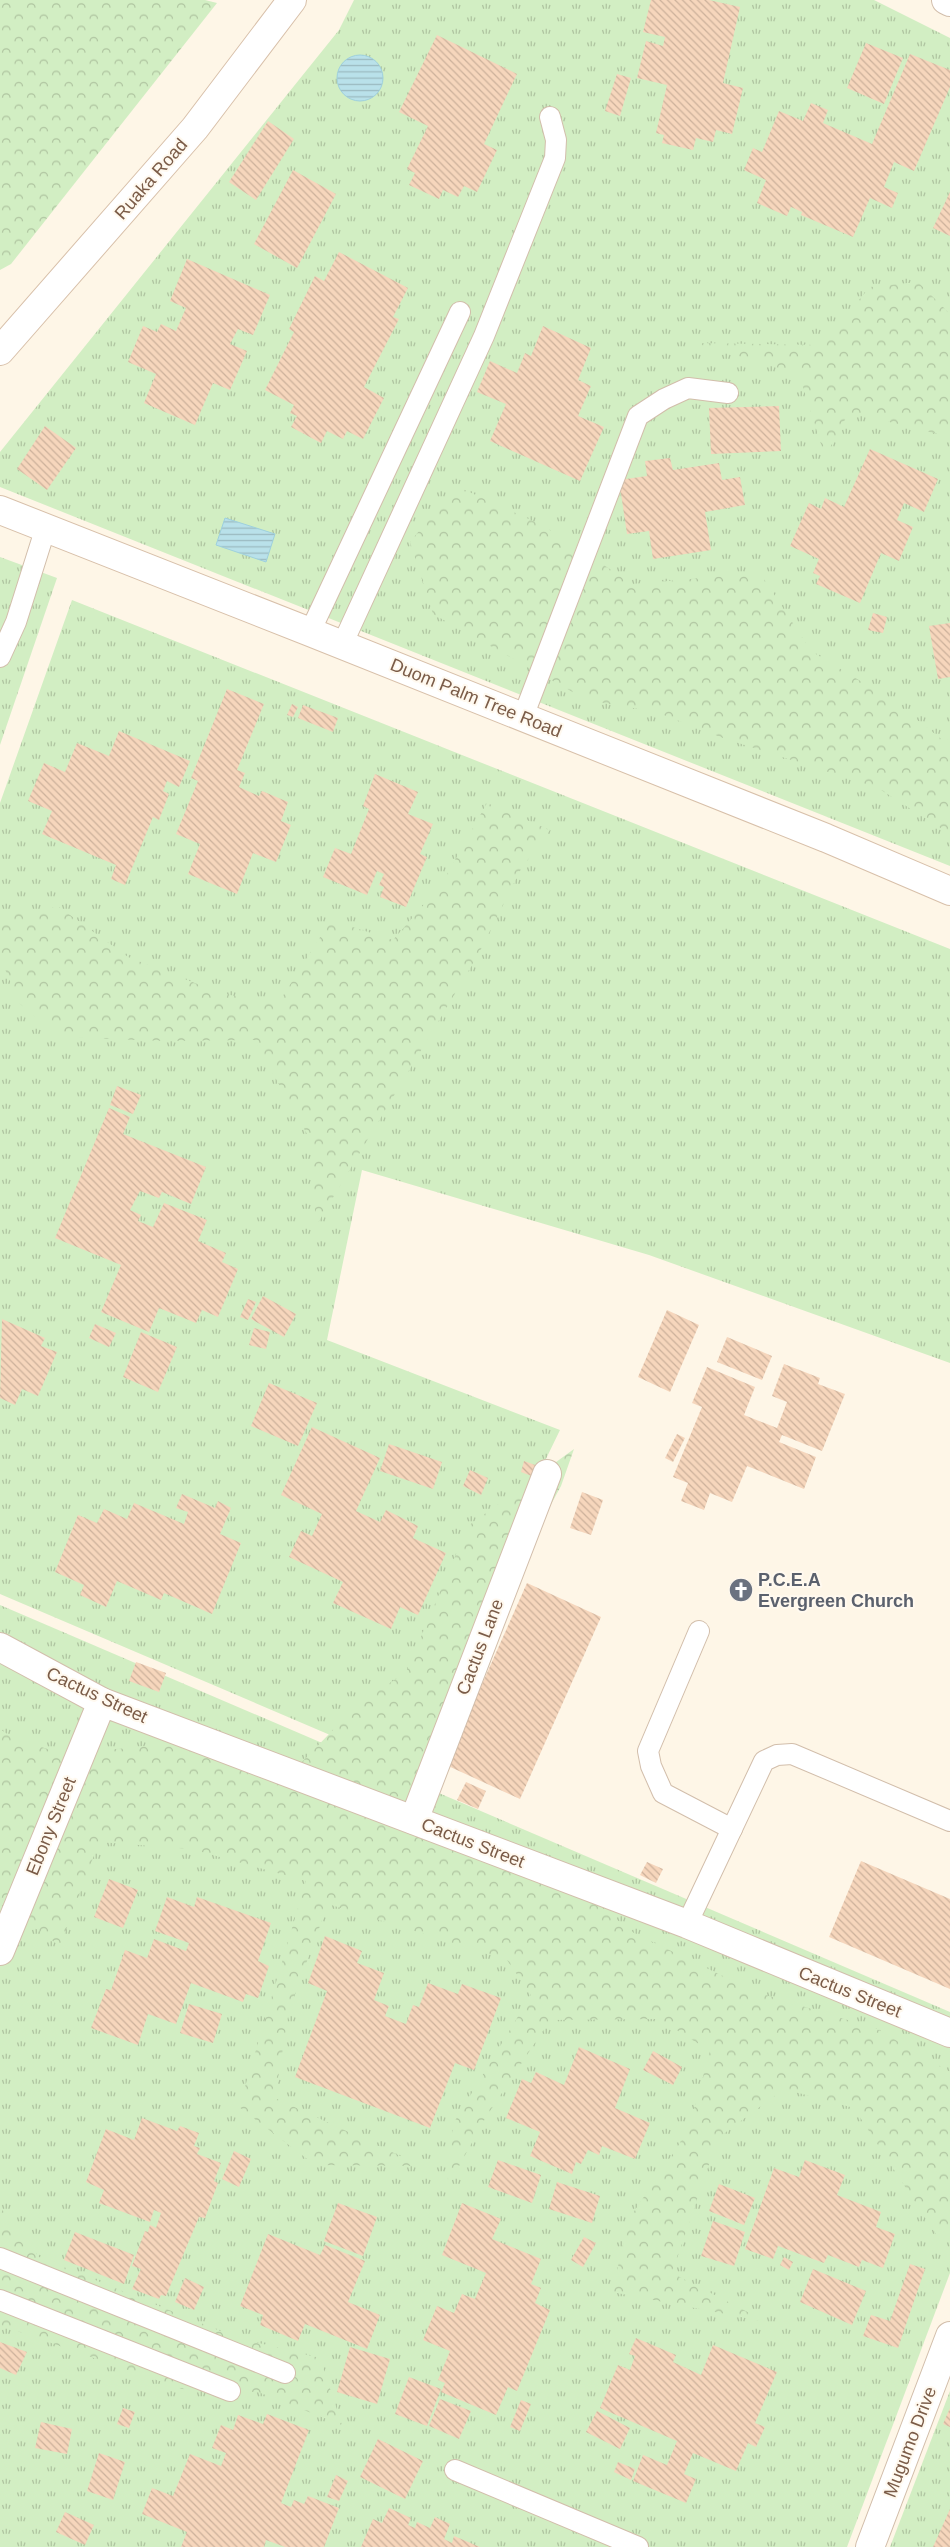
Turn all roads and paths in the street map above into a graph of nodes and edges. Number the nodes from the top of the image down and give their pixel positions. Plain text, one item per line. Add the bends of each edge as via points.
1 (292, 0) edge
2 (946, 0) edge
3 (950, 2) edge
4 (550, 118) dead end
5 (460, 312) dead end
6 (0, 351) edge
7 (728, 393) dead end
8 (0, 510) edge
9 (46, 527) junction
10 (310, 632) junction
11 (342, 645) junction
12 (0, 657) edge
13 (523, 718) junction
14 (950, 891) edge
15 (547, 1474) dead end
16 (699, 1631) dead end
17 (0, 1647) edge
18 (102, 1702) junction
19 (414, 1820) junction
20 (950, 1821) edge
21 (732, 1829) junction
22 (687, 1924) junction
23 (0, 1950) edge
24 (950, 2033) edge
25 (0, 2258) edge
26 (0, 2300) edge
27 (950, 2336) edge
28 (285, 2373) dead end
29 (230, 2391) dead end
30 (455, 2470) dead end
31 (638, 2547) edge
32 (870, 2547) edge

1 - 6 street, Ruaka Road via 195,128
2 - 3 street
4 - 11 lane via 556,140 555,158 484,336
5 - 10 lane
7 - 13 lane via 688,388 638,416
8 - 9 street, Duom Palm Tree Road
9 - 10 street, Duom Palm Tree Road
9 - 12 lane via 16,622
10 - 11 street, Duom Palm Tree Road
11 - 13 street, Duom Palm Tree Road
13 - 14 street, Duom Palm Tree Road via 826,838
15 - 19 street, Cactus Lane
16 - 21 lane via 648,1751 650,1766 663,1793
17 - 18 street, Cactus Street
18 - 19 street, Cactus Street
18 - 23 street, Ebony Street
19 - 22 street, Cactus Street
20 - 21 lane via 792,1754 777,1755 764,1762
21 - 22 lane
22 - 24 street, Cactus Street
25 - 28 lane
26 - 29 lane
27 - 32 street, Mugumo Drive
30 - 31 lane

